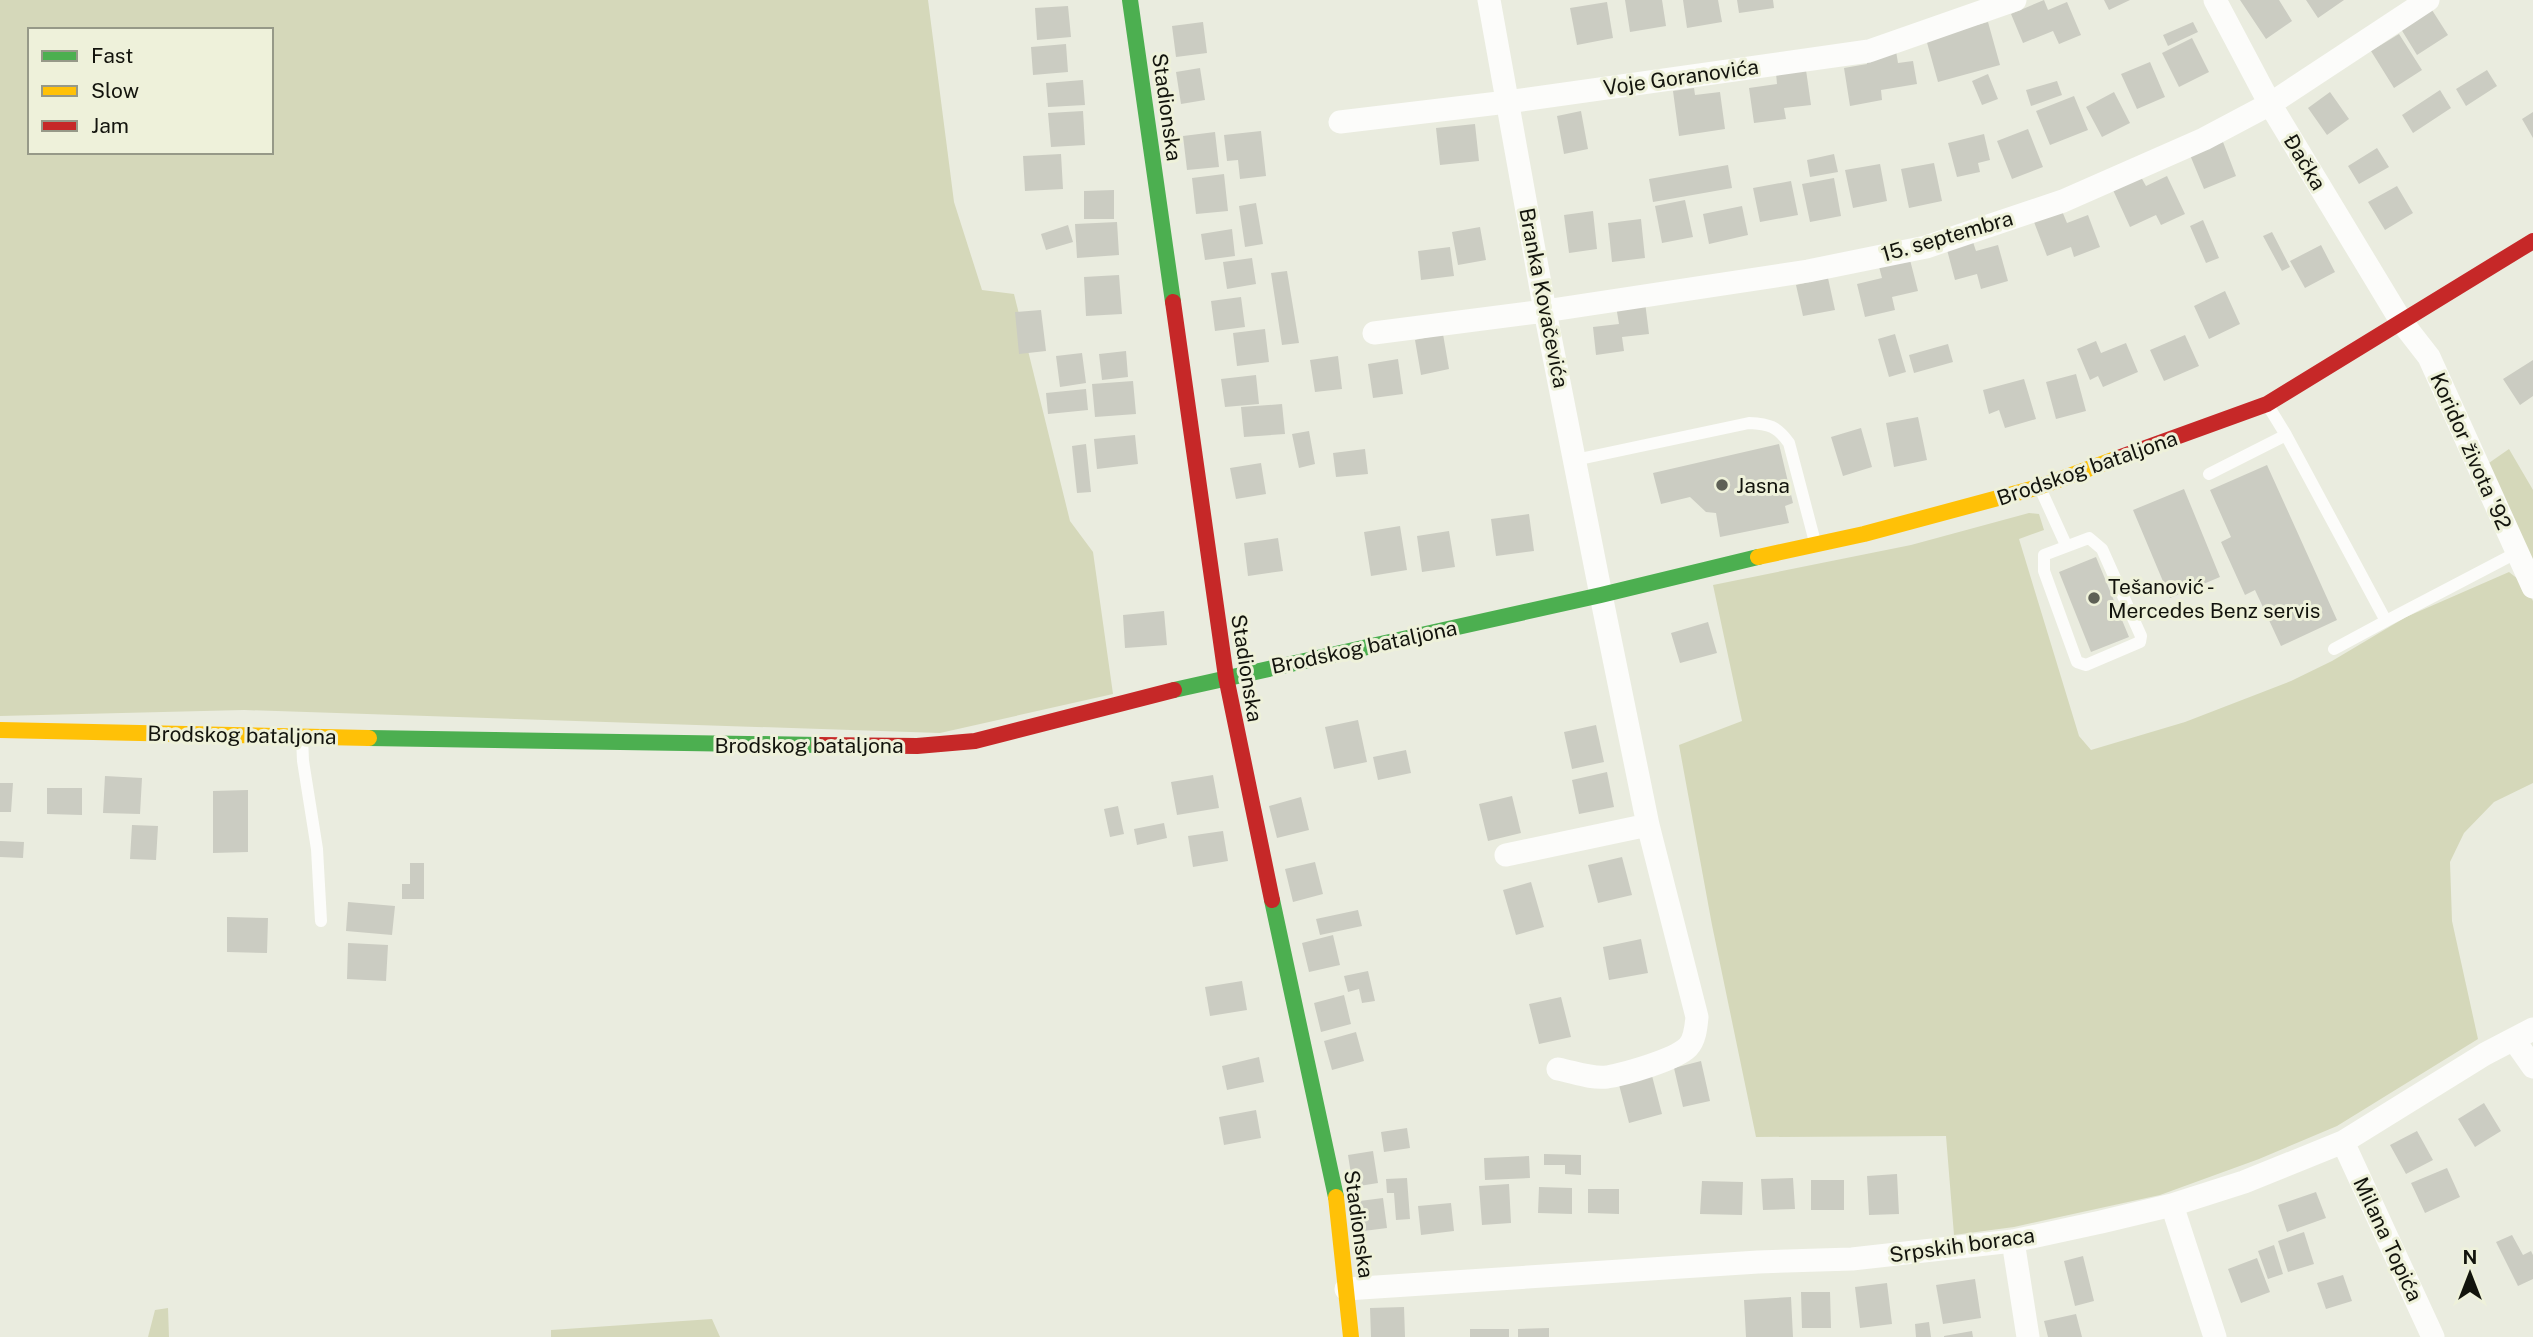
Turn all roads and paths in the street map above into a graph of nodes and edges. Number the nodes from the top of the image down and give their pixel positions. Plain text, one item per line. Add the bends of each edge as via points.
1 (1130, 0) edge
2 (1489, 0) edge
3 (2015, 0) edge
4 (2215, 0) edge
5 (2428, 0) edge
6 (1507, 103) junction
7 (2270, 104) junction
8 (1340, 122) dead end
9 (2533, 241) edge
10 (1545, 311) junction
11 (2401, 321) junction
12 (1374, 333) dead end
13 (2267, 404) junction
14 (2286, 435) junction
15 (1575, 460) junction
16 (2209, 474) dead end
17 (2039, 487) junction
18 (1815, 543) junction
19 (2066, 545) junction
20 (2516, 553) junction
21 (2533, 587) edge
22 (1601, 595) junction
23 (2386, 621) junction
24 (2334, 649) dead end
25 (1226, 677) junction
26 (0, 730) edge
27 (302, 737) junction
28 (1648, 825) junction
29 (1506, 855) dead end
30 (321, 921) dead end
31 (2524, 1034) edge
32 (2533, 1067) edge
33 (1558, 1069) dead end
34 (2343, 1142) junction
35 (2172, 1206) junction
36 (2012, 1241) junction
37 (1346, 1289) junction
38 (1351, 1337) edge
39 (2028, 1337) edge
40 (2215, 1337) edge
41 (2433, 1337) edge

1 - 25 street, Stadionska
2 - 6 street, Branka Kovačevića
3 - 6 street, Voje Goranovića via 1869,51
4 - 7 street, Đačka
5 - 7 street, 15. septembra
6 - 8 street, Voje Goranovića
6 - 10 street, Branka Kovačevića
7 - 10 street, 15. septembra via 2204,139 2063,201 1926,247 1808,271
7 - 11 street, Đačka
9 - 11 street, Brodskog bataljona
10 - 12 street, 15. septembra
10 - 15 street, Branka Kovačevića
11 - 13 street, Brodskog bataljona
11 - 20 street, Koridor života '92 via 2429,357
13 - 14 lane
13 - 17 street, Brodskog bataljona
14 - 16 lane
14 - 23 lane
15 - 18 lane via 1749,424 1770,424 1789,443
15 - 22 street, Branka Kovačevića
17 - 18 street, Brodskog bataljona via 1878,531
17 - 19 lane
18 - 22 street, Brodskog bataljona
19 - 19 lane via 2089,538 2102,549 2140,642 2086,665 2077,662 2044,571 2044,555
20 - 21 street, Koridor života '92
20 - 23 lane
22 - 25 street, Brodskog bataljona
22 - 28 street
23 - 24 lane
25 - 27 street, Brodskog bataljona via 975,741 917,746
25 - 37 street, Stadionska via 1337,1200
26 - 27 street, Brodskog bataljona
27 - 30 lane
28 - 29 street
28 - 33 street via 1697,1017 1696,1031 1689,1046 1670,1059 1606,1077
31 - 32 street
31 - 34 street, Srpskih boraca
34 - 35 street, Srpskih boraca
34 - 41 street, Milana Topića
35 - 36 street, Srpskih boraca
35 - 40 street
36 - 37 street, Srpskih boraca via 1852,1259
36 - 39 street
37 - 38 street, Stadionska

